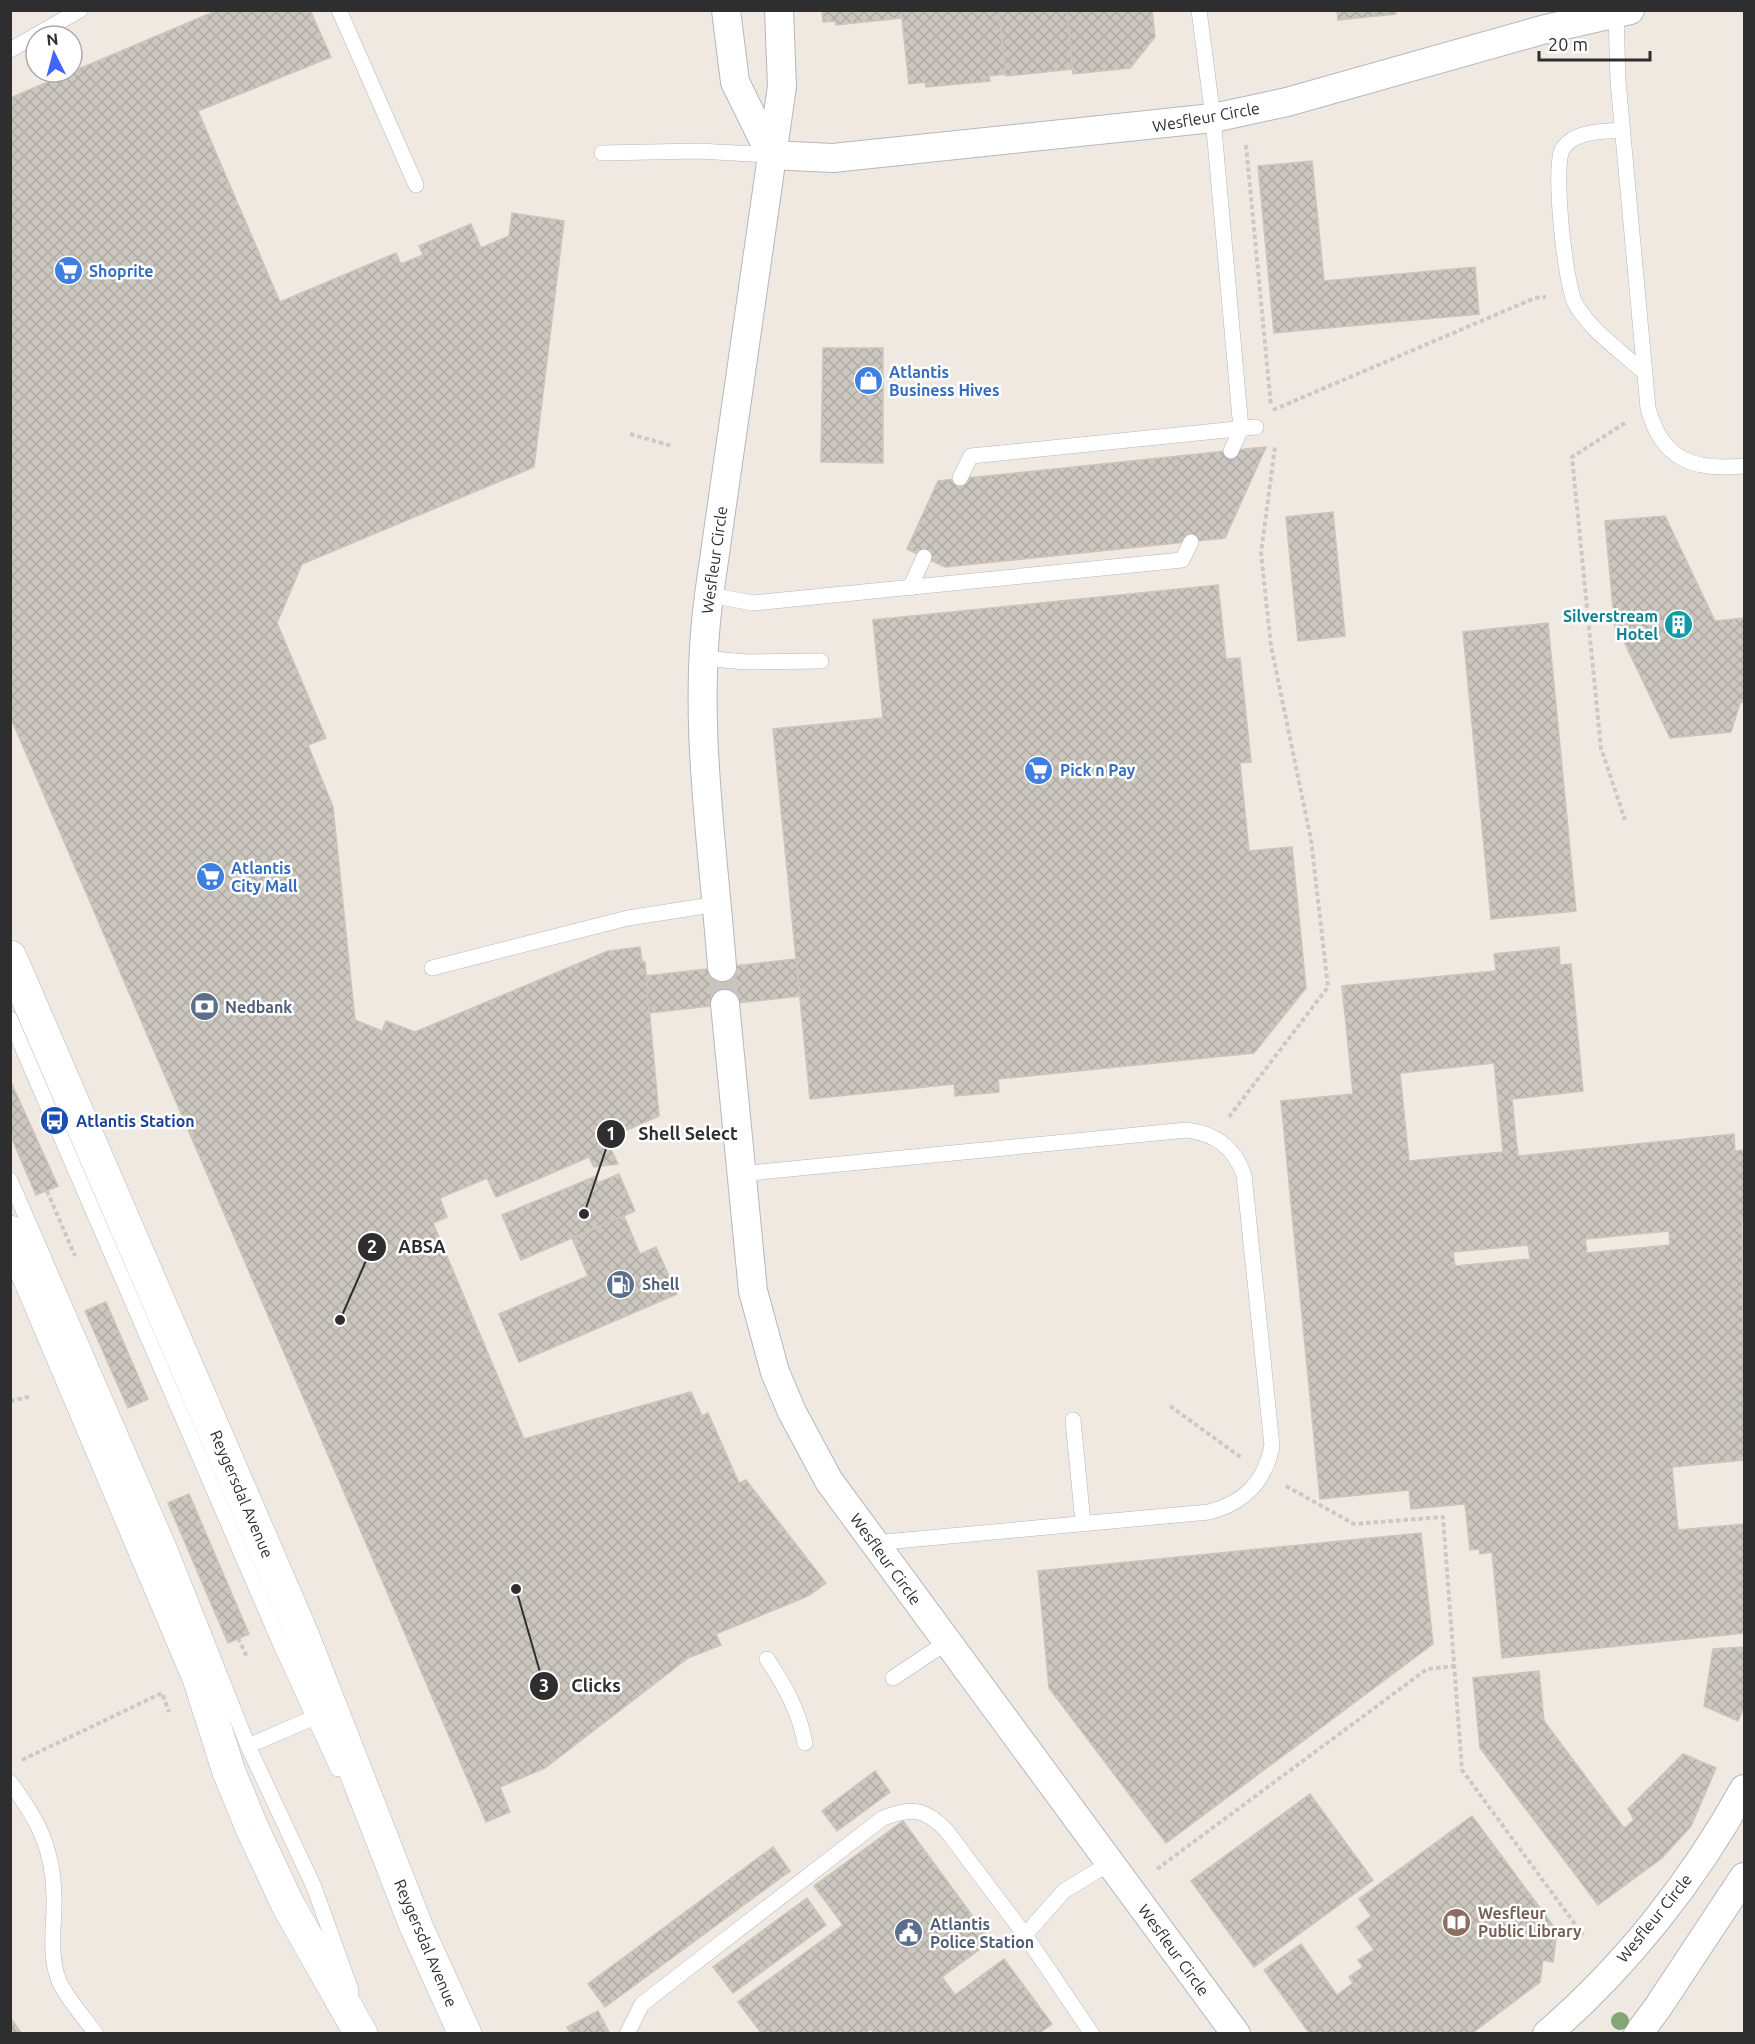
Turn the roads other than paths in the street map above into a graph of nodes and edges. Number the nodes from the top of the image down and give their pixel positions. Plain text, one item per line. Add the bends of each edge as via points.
1 (80, 10) edge
2 (339, 10) edge
3 (726, 10) edge
4 (779, 10) edge
5 (1199, 10) edge
6 (1621, 11) edge
7 (10, 50) edge
8 (1213, 118) junction
9 (1623, 130) junction
10 (602, 153) dead end
11 (771, 155) junction
12 (416, 185) dead end
13 (1645, 373) junction
14 (1248, 428) junction
15 (1231, 451) dead end
16 (1744, 466) edge
17 (960, 478) dead end
18 (1191, 542) dead end
19 (924, 557) dead end
20 (910, 588) junction
21 (709, 595) junction
22 (702, 658) junction
23 (821, 661) dead end
24 (718, 904) junction
25 (10, 957) edge
26 (722, 967) tunnel mouth
27 (432, 968) dead end
28 (725, 1004) tunnel mouth
29 (10, 1019) edge
30 (740, 1174) junction
31 (10, 1180) edge
32 (10, 1232) edge
33 (1073, 1420) dead end
34 (1083, 1523) junction
35 (874, 1543) junction
36 (947, 1642) junction
37 (767, 1659) dead end
38 (893, 1678) dead end
39 (315, 1718) junction
40 (805, 1743) dead end
41 (248, 1746) junction
42 (10, 1782) edge
43 (1744, 1789) edge
44 (1738, 1817) edge
45 (1110, 1863) junction
46 (1744, 1877) edge
47 (416, 1926) junction
48 (1025, 1935) junction
49 (96, 2034) edge
50 (361, 2034) edge
51 (366, 2034) edge
52 (465, 2034) edge
53 (627, 2034) edge
54 (1092, 2034) edge
55 (1236, 2034) edge
56 (1547, 2034) edge
57 (1638, 2034) edge

1 - 7 lane
2 - 12 lane
3 - 11 street via 735,82
4 - 11 street, Wesfleur Circle via 782,86
5 - 8 lane
6 - 8 street, Wesfleur Circle via 1287,102
6 - 9 lane
8 - 11 street, Wesfleur Circle via 833,158
8 - 14 lane
9 - 13 lane
9 - 13 lane via 1578,136 1560,154 1558,180 1571,295 1590,323
10 - 11 lane via 698,151
11 - 21 street, Wesfleur Circle
13 - 16 lane via 1648,408 1660,438 1685,460 1716,469
14 - 15 lane
14 - 17 lane via 970,456
18 - 20 lane via 1182,560
19 - 20 lane
20 - 21 lane via 753,603
21 - 22 street, Wesfleur Circle
22 - 23 lane
22 - 24 street, Wesfleur Circle via 704,748
24 - 26 street, Wesfleur Circle
24 - 27 lane via 627,918
25 - 47 main road, Reygersdal Avenue via 302,1634
28 - 30 street, Wesfleur Circle
29 - 39 lane
30 - 34 lane via 1187,1130 1214,1137 1230,1149 1244,1175 1271,1432 1272,1446 1264,1473 1241,1499 1226,1508
30 - 35 street, Wesfleur Circle via 753,1291 775,1372 811,1450
31 - 41 lane via 170,1549
32 - 50 main road via 199,1678 229,1772 252,1828 288,1905
33 - 34 lane
34 - 35 lane
35 - 36 street, Wesfleur Circle
36 - 38 lane
36 - 45 street, Wesfleur Circle
37 - 40 lane via 789,1694
39 - 41 lane
39 - 47 lane via 371,1845
41 - 51 lane via 314,1887
42 - 49 lane via 36,1818 49,1852 54,1897 53,1953 59,1981
43 - 44 street, Wesfleur Circle
44 - 56 street, Wesfleur Circle via 1613,1968
45 - 48 lane via 1064,1891
45 - 55 street, Wesfleur Circle
46 - 57 street
47 - 52 main road, Reygersdal Avenue
48 - 53 lane via 933,1816 918,1810 903,1811 883,1818 642,2004
48 - 54 lane

